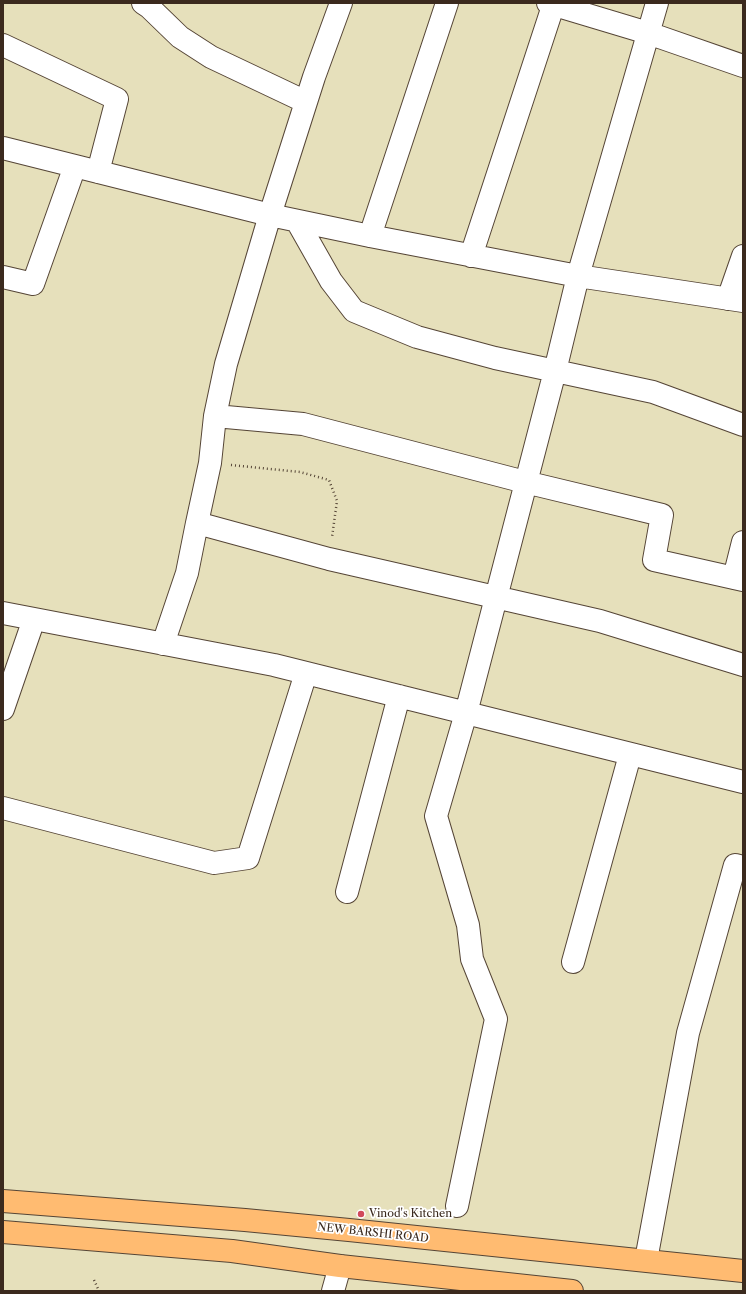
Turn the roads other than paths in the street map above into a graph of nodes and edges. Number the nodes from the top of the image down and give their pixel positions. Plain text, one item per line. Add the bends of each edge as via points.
1 (143, 3) edge
2 (341, 3) edge
3 (448, 3) edge
4 (657, 3) edge
5 (552, 4) edge
6 (648, 33) junction
7 (3, 45) edge
8 (743, 66) edge
9 (306, 102) junction
10 (3, 148) edge
11 (75, 166) junction
12 (98, 172) junction
13 (270, 215) junction
14 (297, 221) junction
15 (370, 236) junction
16 (471, 256) junction
17 (743, 256) edge
18 (578, 276) junction
19 (3, 277) edge
20 (735, 300) edge
21 (555, 371) junction
22 (215, 416) junction
23 (743, 425) edge
24 (525, 482) junction
25 (198, 523) junction
26 (743, 542) edge
27 (739, 579) edge
28 (496, 598) junction
29 (3, 613) edge
30 (34, 619) junction
31 (164, 644) junction
32 (743, 665) edge
33 (306, 673) junction
34 (399, 696) junction
35 (3, 709) edge
36 (466, 713) junction
37 (630, 755) junction
38 (743, 782) edge
39 (3, 808) edge
40 (743, 867) edge
41 (348, 892) dead end
42 (573, 962) dead end
43 (3, 1200) edge
44 (457, 1206) dead end
45 (3, 1232) edge
46 (646, 1260) junction
47 (340, 1266) junction
48 (743, 1270) edge
49 (500, 1287) edge
50 (334, 1291) edge
51 (572, 1291) edge

1 - 9 street via 180,37 211,57
2 - 9 street
3 - 15 street
4 - 6 street
5 - 6 street
5 - 16 street
6 - 8 street
6 - 18 street
7 - 12 street via 117,99
9 - 13 street
10 - 11 street
11 - 12 street
11 - 19 street via 33,284
12 - 13 street
13 - 14 street
13 - 22 street via 226,364
14 - 15 street
14 - 21 street via 331,282 354,311 417,337
15 - 16 street
16 - 18 street
17 - 20 street
18 - 20 street
18 - 21 street
21 - 23 street via 653,392
21 - 24 street
22 - 24 street via 302,424
22 - 25 street via 210,463
24 - 27 street via 662,515 654,560
24 - 28 street
25 - 28 street via 329,559
25 - 31 street via 187,573
26 - 27 street
28 - 32 street via 600,622
28 - 36 street
29 - 30 street
30 - 31 street
30 - 35 street
31 - 33 street via 274,664
33 - 34 street
33 - 39 street via 248,858 214,863
34 - 36 street
34 - 41 street
36 - 37 street
36 - 44 street via 436,816 468,925 472,959 496,1019
37 - 38 street
37 - 42 street
40 - 46 street via 734,865 688,1033
43 - 46 main road, NEW BARSHI ROAD via 253,1221
45 - 47 main road via 232,1251
46 - 48 main road, NEW BARSHI ROAD
47 - 49 main road
47 - 50 street
49 - 51 main road

